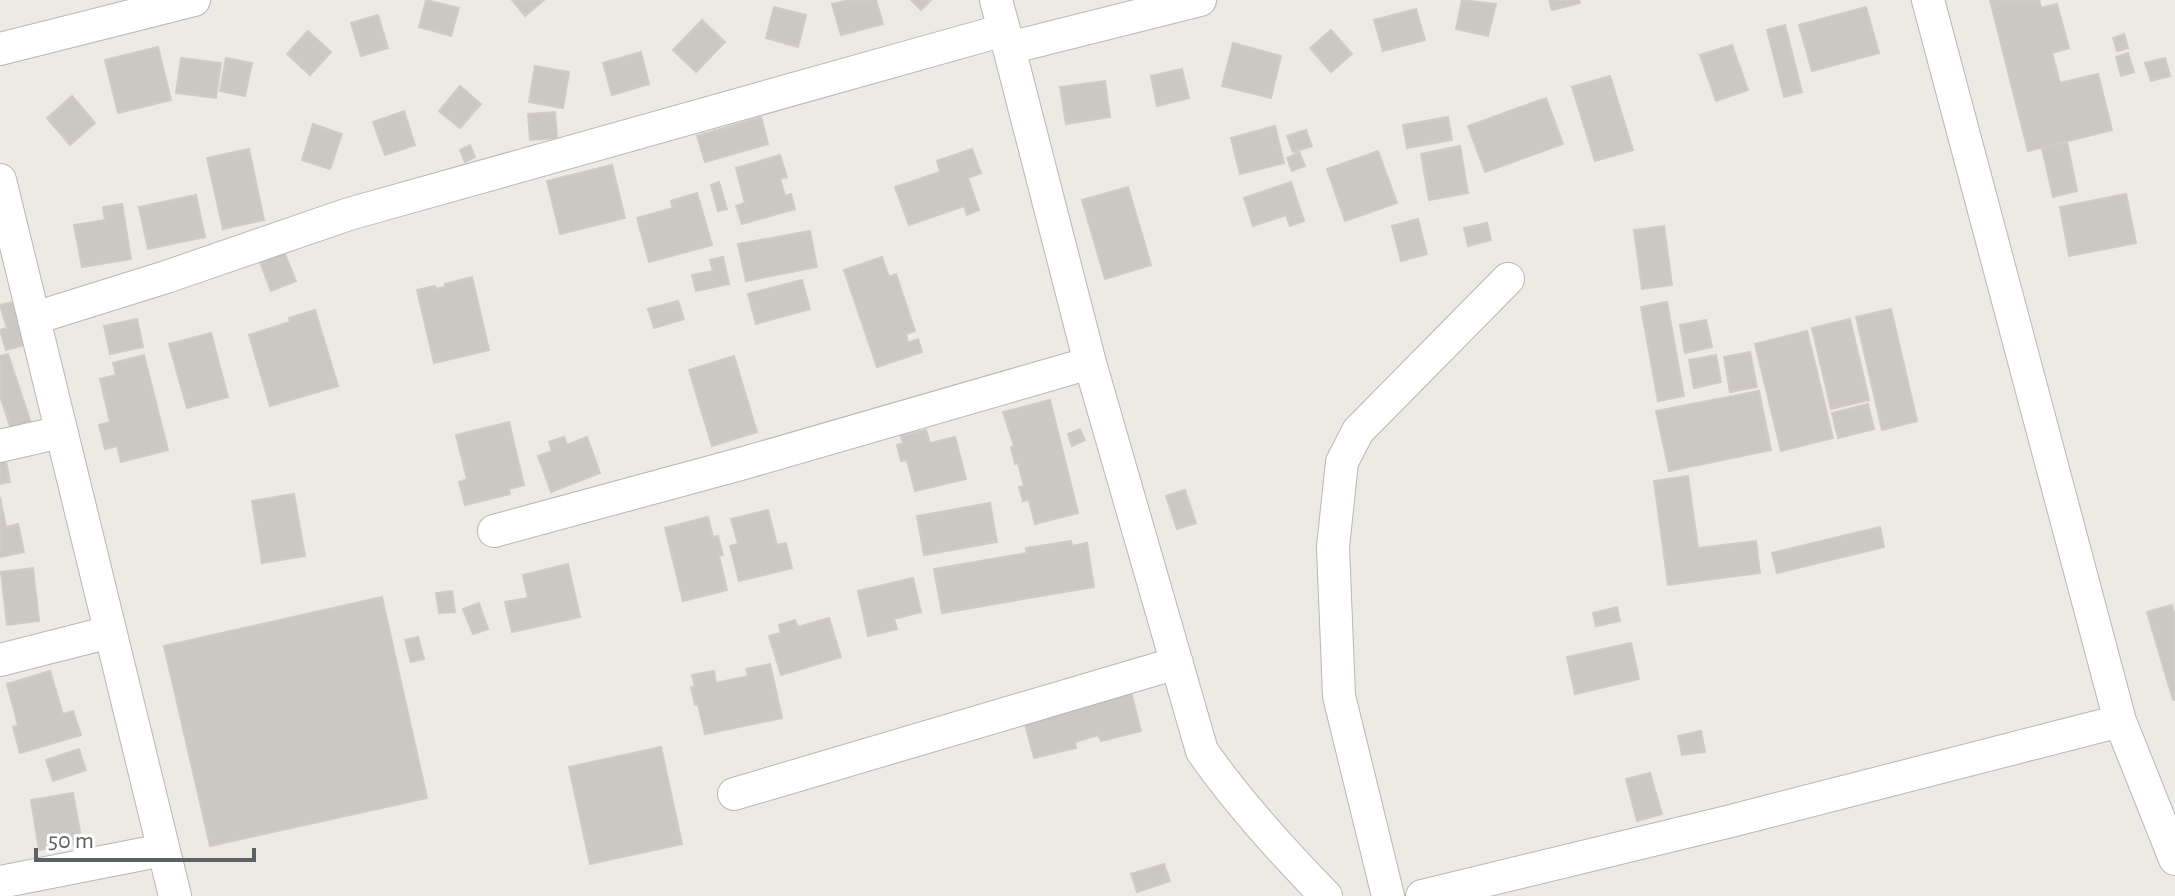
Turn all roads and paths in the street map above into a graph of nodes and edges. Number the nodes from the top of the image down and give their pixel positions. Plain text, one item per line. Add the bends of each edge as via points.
1 (194, 0) edge
2 (1200, 0) edge
3 (1928, 0) edge
4 (1003, 26) edge
5 (0, 49) edge
6 (0, 180) edge
7 (1508, 279) dead end
8 (35, 318) junction
9 (1090, 363) junction
10 (61, 432) junction
11 (0, 446) edge
12 (494, 531) dead end
13 (110, 632) junction
14 (0, 660) edge
15 (1177, 663) junction
16 (2120, 721) junction
17 (734, 794) dead end
18 (163, 850) junction
19 (2175, 859) edge
20 (0, 882) edge
21 (175, 896) edge
22 (1326, 896) edge
23 (1388, 896) edge
24 (1422, 896) edge

1 - 5 street
2 - 4 street
3 - 16 street
4 - 8 street via 349,214
4 - 9 street
6 - 8 street
7 - 23 street via 1358,431 1342,462 1333,547 1339,696
8 - 10 street
9 - 12 street
9 - 15 street
10 - 11 street
10 - 13 street
13 - 14 street
13 - 18 street
15 - 17 street
15 - 22 street via 1202,751 1269,837
16 - 19 street
16 - 24 street
18 - 20 street
18 - 21 street

